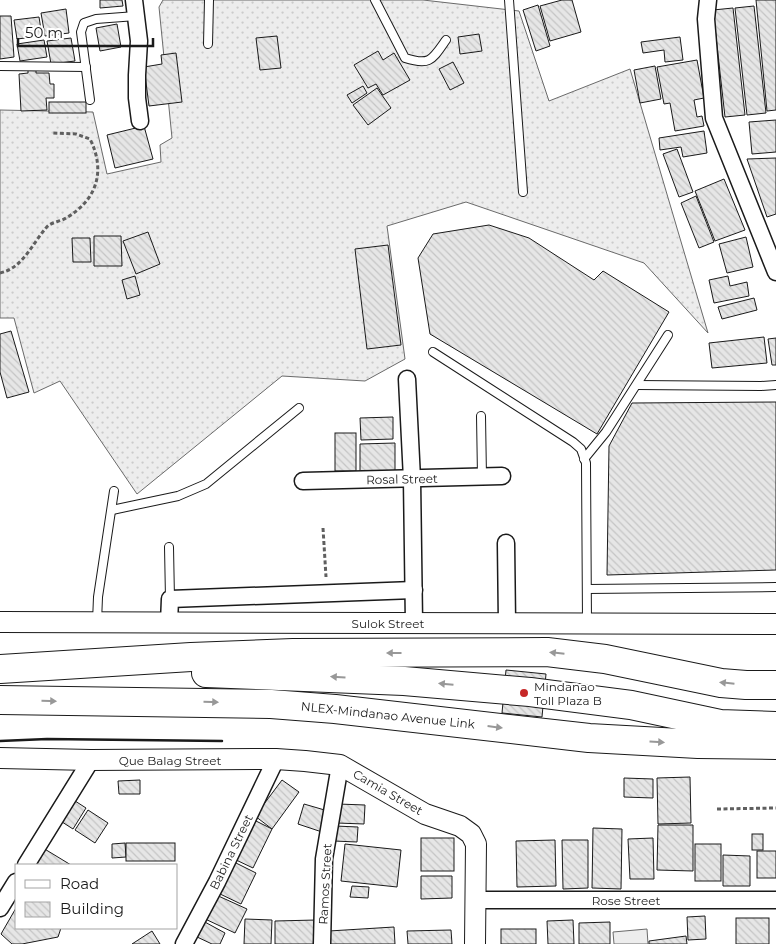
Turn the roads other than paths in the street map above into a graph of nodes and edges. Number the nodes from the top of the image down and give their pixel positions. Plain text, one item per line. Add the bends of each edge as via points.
1 (209, 0) edge
2 (375, 0) edge
3 (509, 0) edge
4 (708, 0) edge
5 (135, 8) edge
6 (446, 40) dead end
7 (208, 44) dead end
8 (0, 66) edge
9 (86, 67) junction
10 (90, 100) dead end
11 (140, 121) dead end
12 (523, 192) dead end
13 (776, 272) edge
14 (668, 335) dead end
15 (433, 352) dead end
16 (407, 379) dead end
17 (637, 385) junction
18 (776, 385) edge
19 (299, 408) dead end
20 (481, 416) dead end
21 (584, 459) junction
22 (502, 476) dead end
23 (482, 477) junction
24 (412, 479) junction
25 (302, 481) dead end
26 (114, 491) dead end
27 (112, 510) junction
28 (506, 543) dead end
29 (169, 547) dead end
30 (776, 587) edge
31 (587, 589) junction
32 (414, 590) junction
33 (170, 599) junction
34 (0, 622) edge
35 (97, 622) junction
36 (169, 623) junction
37 (414, 623) junction
38 (507, 623) junction
39 (587, 623) junction
40 (776, 624) edge
41 (11, 669) edge
42 (776, 685) edge
43 (0, 700) edge
44 (776, 726) edge
45 (776, 745) edge
46 (0, 758) edge
47 (276, 759) junction
48 (90, 760) junction
49 (340, 765) junction
50 (27, 864) edge
51 (15, 884) edge
52 (476, 900) junction
53 (776, 900) edge
54 (0, 908) edge
55 (184, 944) edge
56 (322, 944) edge
57 (475, 944) edge

1 - 7 lane
2 - 6 lane via 405,58 420,63 434,58
3 - 12 lane
4 - 13 street via 706,19 714,118
5 - 9 lane via 84,23 81,32
5 - 11 street via 139,41 136,75
8 - 9 lane
9 - 10 lane
14 - 17 lane
15 - 21 lane via 573,442 581,449
16 - 24 street
17 - 18 lane
17 - 21 lane
19 - 27 lane via 206,484 178,496
20 - 23 lane
21 - 31 lane
22 - 23 street, Rosal Street
23 - 24 street, Rosal Street
24 - 25 street, Rosal Street
24 - 32 street
26 - 27 lane
27 - 35 lane
28 - 38 street
29 - 33 lane
30 - 31 lane
31 - 39 lane
32 - 33 street
32 - 37 street
33 - 36 street
34 - 35 street, Sulok Street
35 - 36 street, Sulok Street
36 - 37 street, Sulok Street
37 - 38 street, Sulok Street
38 - 39 street, Sulok Street
39 - 40 street, Sulok Street
42 -> 41 highway via 721,683 605,658 547,652 293,653
44 -> 41 highway via 720,724 631,705 404,680
43 -> 45 highway, NLEX-Mindanao Avenue Link via 271,704 335,708 589,738
46 - 48 street, Que Balag Street
47 - 48 street, Que Balag Street
47 - 49 street, Que Balag Street
47 - 55 street, Babina Street
48 - 50 street
49 - 52 street, Camia Street via 425,814 460,826 471,834 476,844
49 - 56 street, Ramos Street via 324,860
51 - 54 street
52 - 53 street, Rose Street
52 - 57 street, Camia Street

